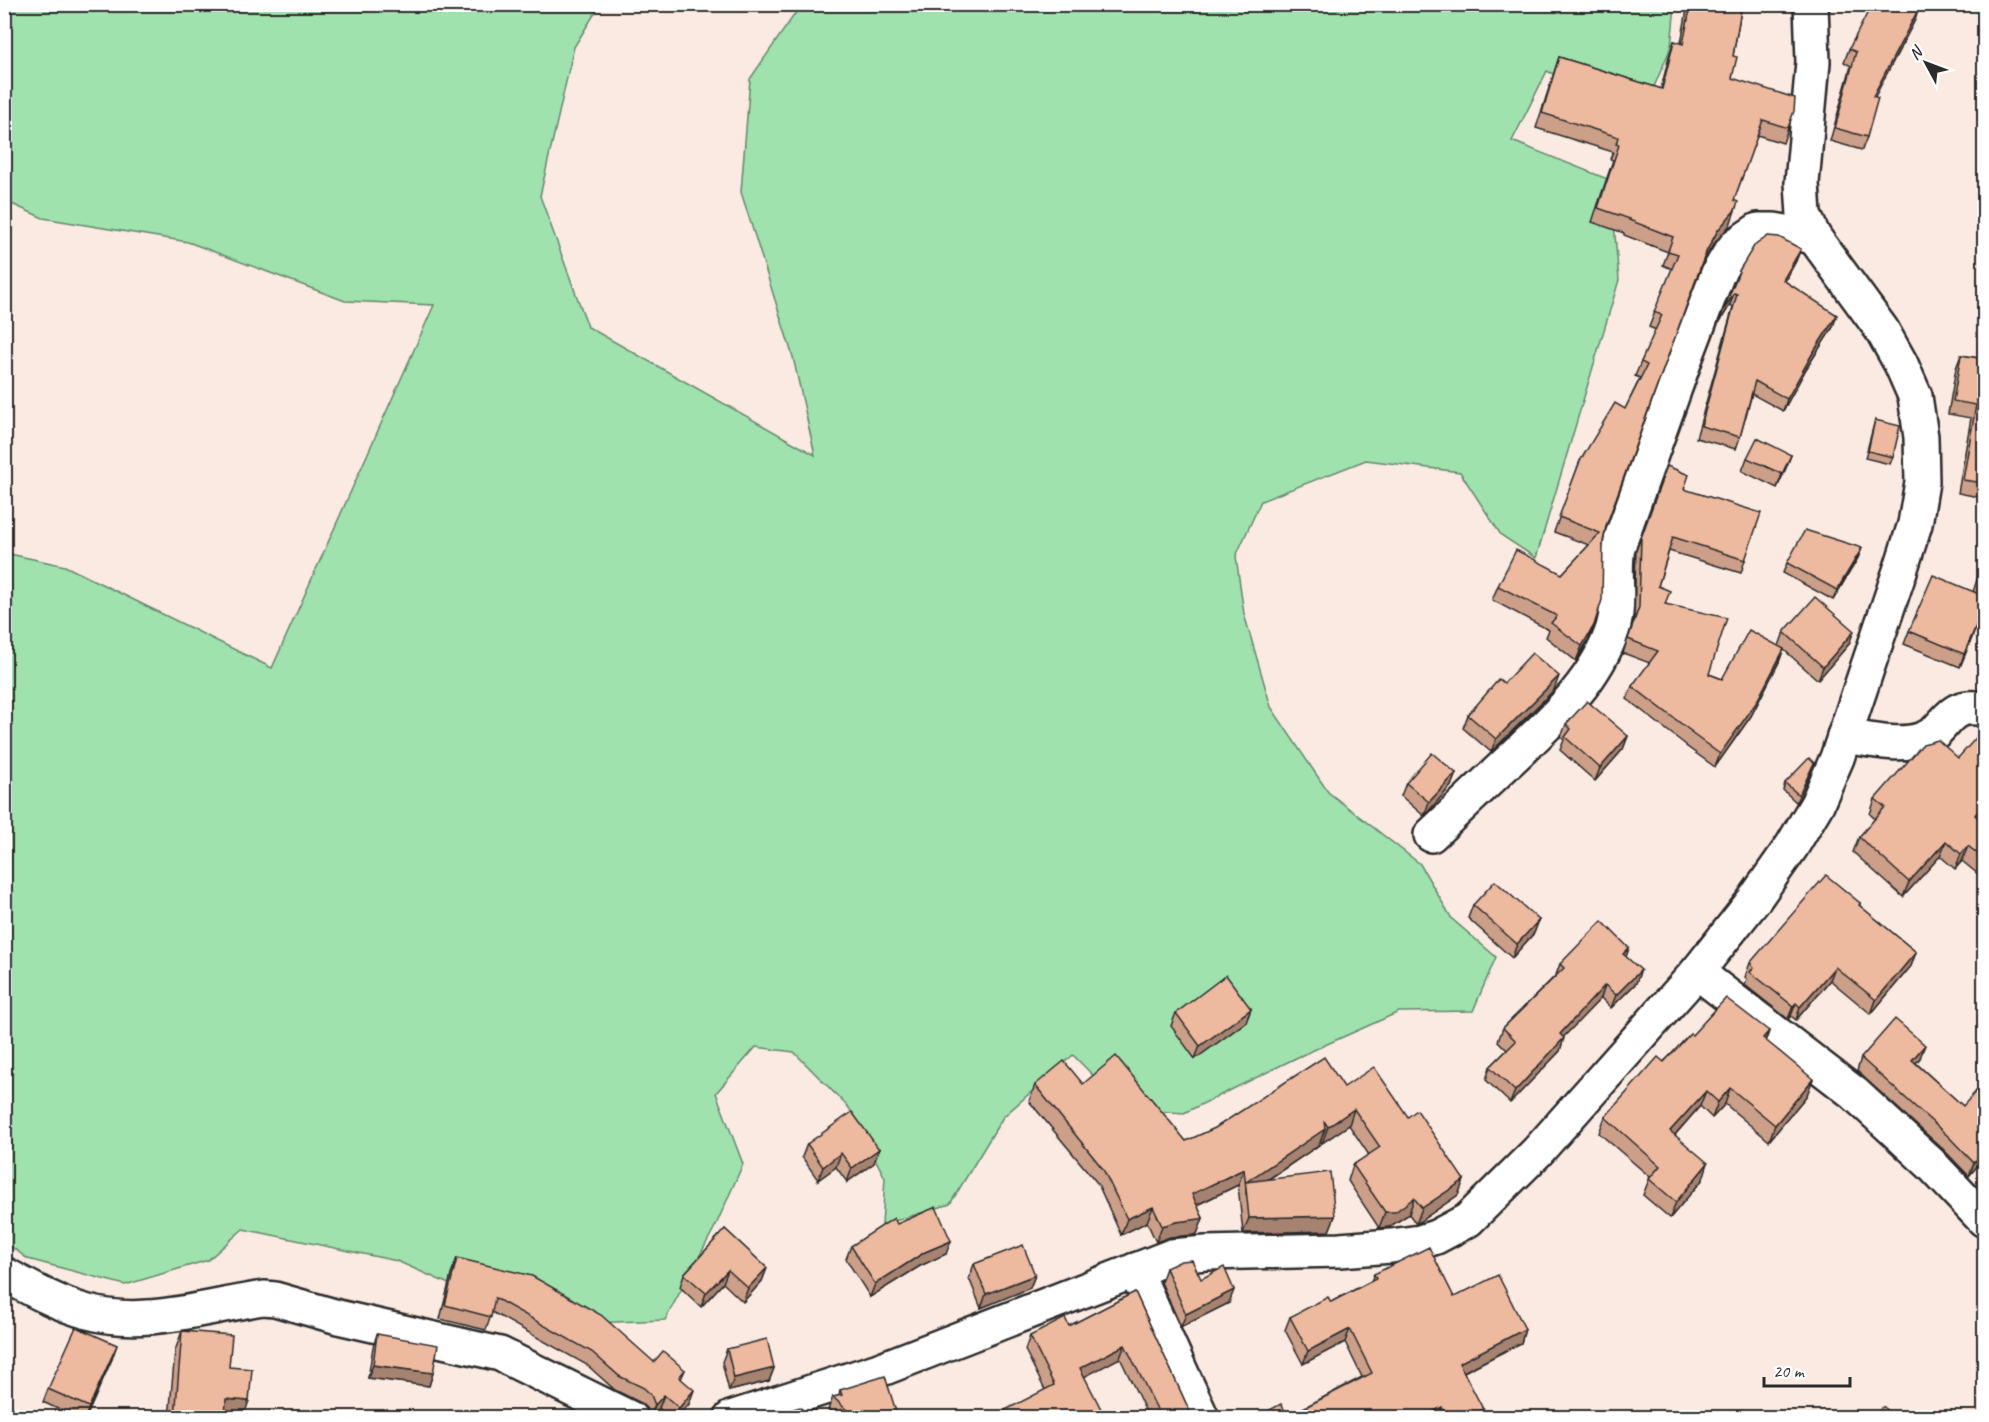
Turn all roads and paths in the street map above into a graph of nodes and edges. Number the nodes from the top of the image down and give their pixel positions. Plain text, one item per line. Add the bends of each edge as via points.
1 (1812, 4) edge
2 (1814, 237) junction
3 (1984, 709) edge
4 (1844, 736) junction
5 (1431, 835) dead end
6 (1697, 972) junction
7 (1984, 1220) edge
8 (1135, 1270) junction
9 (4, 1274) edge
10 (630, 1418) edge
11 (731, 1418) edge
12 (1202, 1418) edge

1 - 2 street via 1813,62 1802,204
2 - 4 street via 1882,330 1901,364 1915,396 1921,438 1922,482 1915,524
2 - 5 street via 1758,230 1736,245 1728,256 1686,357 1618,547 1616,611 1601,656 1564,707
3 - 4 street via 1970,706 1952,713 1921,740 1897,742
4 - 6 street via 1817,804 1792,846
6 - 7 street via 1854,1093 1931,1164
6 - 8 street via 1537,1152 1454,1229 1420,1242 1391,1246 1172,1256
8 - 11 street via 889,1366
8 - 12 street
9 - 10 street via 73,1308 126,1318 275,1299 500,1354

